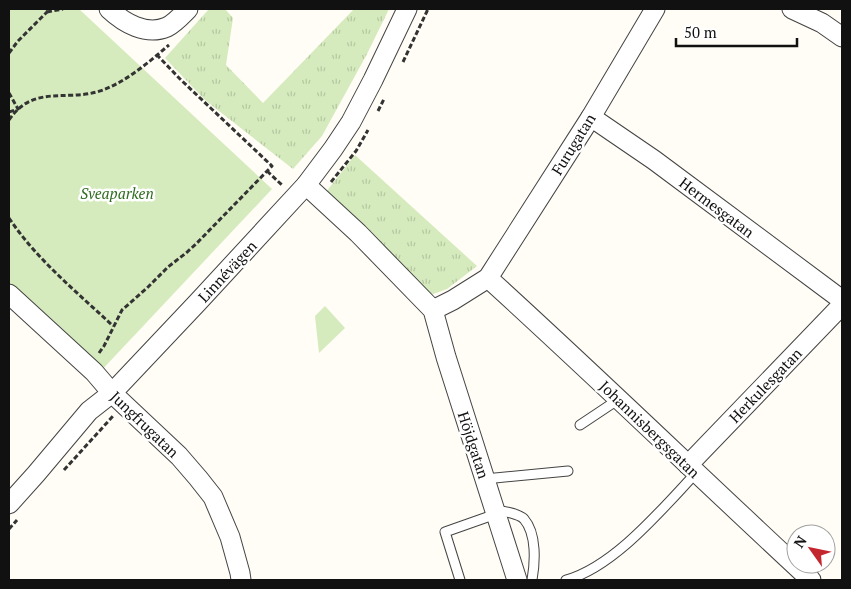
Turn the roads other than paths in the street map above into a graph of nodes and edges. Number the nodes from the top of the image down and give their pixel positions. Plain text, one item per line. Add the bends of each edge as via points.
1 (109, 9) edge
2 (188, 9) edge
3 (407, 9) edge
4 (655, 9) edge
5 (792, 9) edge
6 (842, 37) edge
7 (591, 117) junction
8 (306, 185) junction
9 (488, 278) junction
10 (9, 294) edge
11 (842, 300) edge
12 (842, 304) edge
13 (433, 310) junction
14 (112, 393) junction
15 (618, 399) junction
16 (580, 425) dead end
17 (692, 469) junction
18 (568, 471) dead end
19 (485, 479) junction
20 (9, 504) edge
21 (495, 512) junction
22 (241, 580) edge
23 (460, 580) edge
24 (517, 580) edge
25 (532, 580) edge
26 (566, 580) edge
27 (811, 580) edge

1 - 2 street via 141,29 156,30 168,27
3 - 8 street, Linnévägen via 351,122
4 - 7 street, Furugatan
5 - 6 street
7 - 9 street, Furugatan
7 - 11 street, Hermesgatan
8 - 13 street, Höjdgatan
8 - 14 street, Linnévägen
9 - 13 street
9 - 15 street, Johannisbergsgatan
10 - 14 street, Jungfrugatan via 94,372
12 - 17 street, Herkulesgatan
13 - 19 street, Höjdgatan
14 - 20 street, Linnévägen via 89,411
14 - 22 street, Jungfrugatan via 179,456 212,497 230,537
15 - 16 lane
15 - 17 street, Johannisbergsgatan
17 - 26 lane via 636,534 605,561 579,577
17 - 27 street, Johannisbergsgatan
18 - 19 lane
19 - 21 street, Höjdgatan
21 - 23 lane via 446,532
21 - 24 street, Höjdgatan
21 - 25 lane via 508,512 524,518 532,534 535,565

